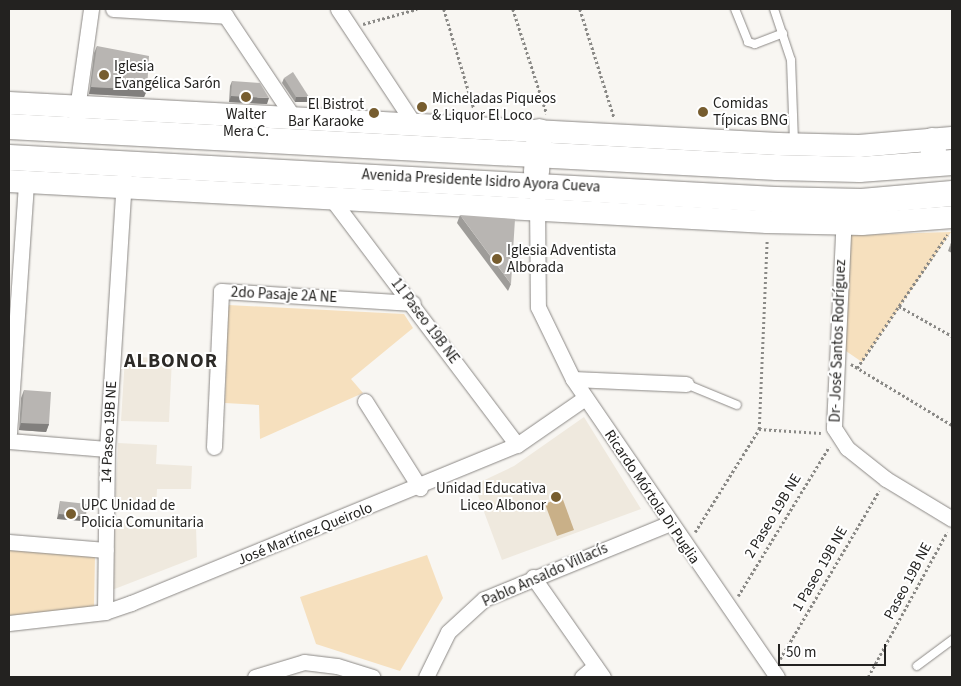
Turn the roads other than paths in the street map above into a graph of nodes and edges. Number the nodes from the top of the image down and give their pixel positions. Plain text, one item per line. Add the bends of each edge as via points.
1 (91, 9) edge
2 (113, 9) edge
3 (338, 9) edge
4 (735, 9) edge
5 (774, 9) edge
6 (223, 12) edge
7 (783, 33) junction
8 (9, 102) edge
9 (76, 118) junction
10 (294, 118) junction
11 (414, 124) junction
12 (9, 126) edge
13 (543, 139) junction
14 (794, 144) junction
15 (943, 151) edge
16 (9, 157) edge
17 (124, 162) junction
18 (479, 180) junction
19 (17, 181) edge
20 (537, 184) junction
21 (124, 187) junction
22 (952, 193) edge
23 (331, 198) junction
24 (536, 209) junction
25 (844, 212) junction
26 (952, 217) edge
27 (14, 278) edge
28 (413, 303) junction
29 (572, 379) junction
30 (686, 384) joint
31 (584, 398) junction
32 (365, 401) dead end
33 (737, 405) dead end
34 (9, 433) edge
35 (9, 441) edge
36 (517, 445) junction
37 (214, 447) dead end
38 (107, 449) junction
39 (420, 488) junction
40 (952, 521) edge
41 (668, 524) junction
42 (9, 542) edge
43 (106, 550) junction
44 (533, 578) junction
45 (105, 612) junction
46 (9, 623) edge
47 (952, 640) edge
48 (917, 666) dead end
49 (599, 672) edge
50 (775, 674) edge
51 (255, 677) edge
52 (372, 677) edge
53 (426, 677) edge
54 (582, 677) edge

1 - 9 street
2 - 6 street
3 - 11 street
4 - 7 lane via 748,42 755,44
5 - 7 lane
6 - 10 street
7 - 14 lane via 792,60
8 - 9 main road, Avenida Presidente Isidro Ayora Cueva
9 - 10 main road, Avenida Presidente Isidro Ayora Cueva
9 - 12 main road, Avenida Presidente Isidro Ayora Cueva
9 - 13 main road, Avenida Presidente Isidro Ayora Cueva
10 - 11 main road, Avenida Presidente Isidro Ayora Cueva
11 - 13 main road, Avenida Presidente Isidro Ayora Cueva via 479,128
13 - 14 main road, Avenida Presidente Isidro Ayora Cueva via 620,136
13 - 15 main road, Avenida Presidente Isidro Ayora Cueva via 850,169
13 - 18 main road via 536,171 527,178
14 - 15 main road, Avenida Presidente Isidro Ayora Cueva
16 - 17 main road, Avenida Presidente Isidro Ayora Cueva
17 - 18 main road, Avenida Presidente Isidro Ayora Cueva
17 - 21 street, 14 Paseo 19B NE
18 - 20 main road, Avenida Presidente Isidro Ayora Cueva
19 - 21 main road, Avenida Presidente Isidro Ayora Cueva
19 - 27 street
20 - 24 street
20 - 25 main road, Avenida Presidente Isidro Ayora Cueva
21 - 23 main road, Avenida Presidente Isidro Ayora Cueva
21 - 38 street, 14 Paseo 19B NE
22 - 25 main road, Avenida Presidente Isidro Ayora Cueva
23 - 24 main road, Avenida Presidente Isidro Ayora Cueva
23 - 28 street, 11 Paseo 19B NE
24 - 25 main road, Avenida Presidente Isidro Ayora Cueva via 767,222
24 - 29 street, Ricardo Mórtola Di Puglia via 539,310
25 - 26 main road, Avenida Presidente Isidro Ayora Cueva
25 - 40 street, Dr- José Santos Rodríguez via 832,421 836,434 886,479
27 - 34 street
28 - 36 street, 11 Paseo 19B NE
28 - 37 street, 2do Pasaje 2A NE via 221,292
29 - 30 street
29 - 31 street, Ricardo Mórtola Di Puglia
30 - 33 lane
31 - 36 street, José Martínez Queirolo
31 - 41 street, Ricardo Mórtola Di Puglia
32 - 39 street
35 - 38 street
36 - 39 street, José Martínez Queirolo
38 - 43 street, 14 Paseo 19B NE
39 - 45 street, José Martínez Queirolo
41 - 44 street, Pablo Ansaldo Villacís
41 - 50 street, Ricardo Mórtola Di Puglia
42 - 43 street
43 - 45 street, 14 Paseo 19B NE
44 - 49 street
44 - 53 street, Pablo Ansaldo Villacís via 484,599 458,618
45 - 46 street, José Martínez Queirolo
47 - 48 lane
49 - 54 street
51 - 52 street via 304,662 337,666

